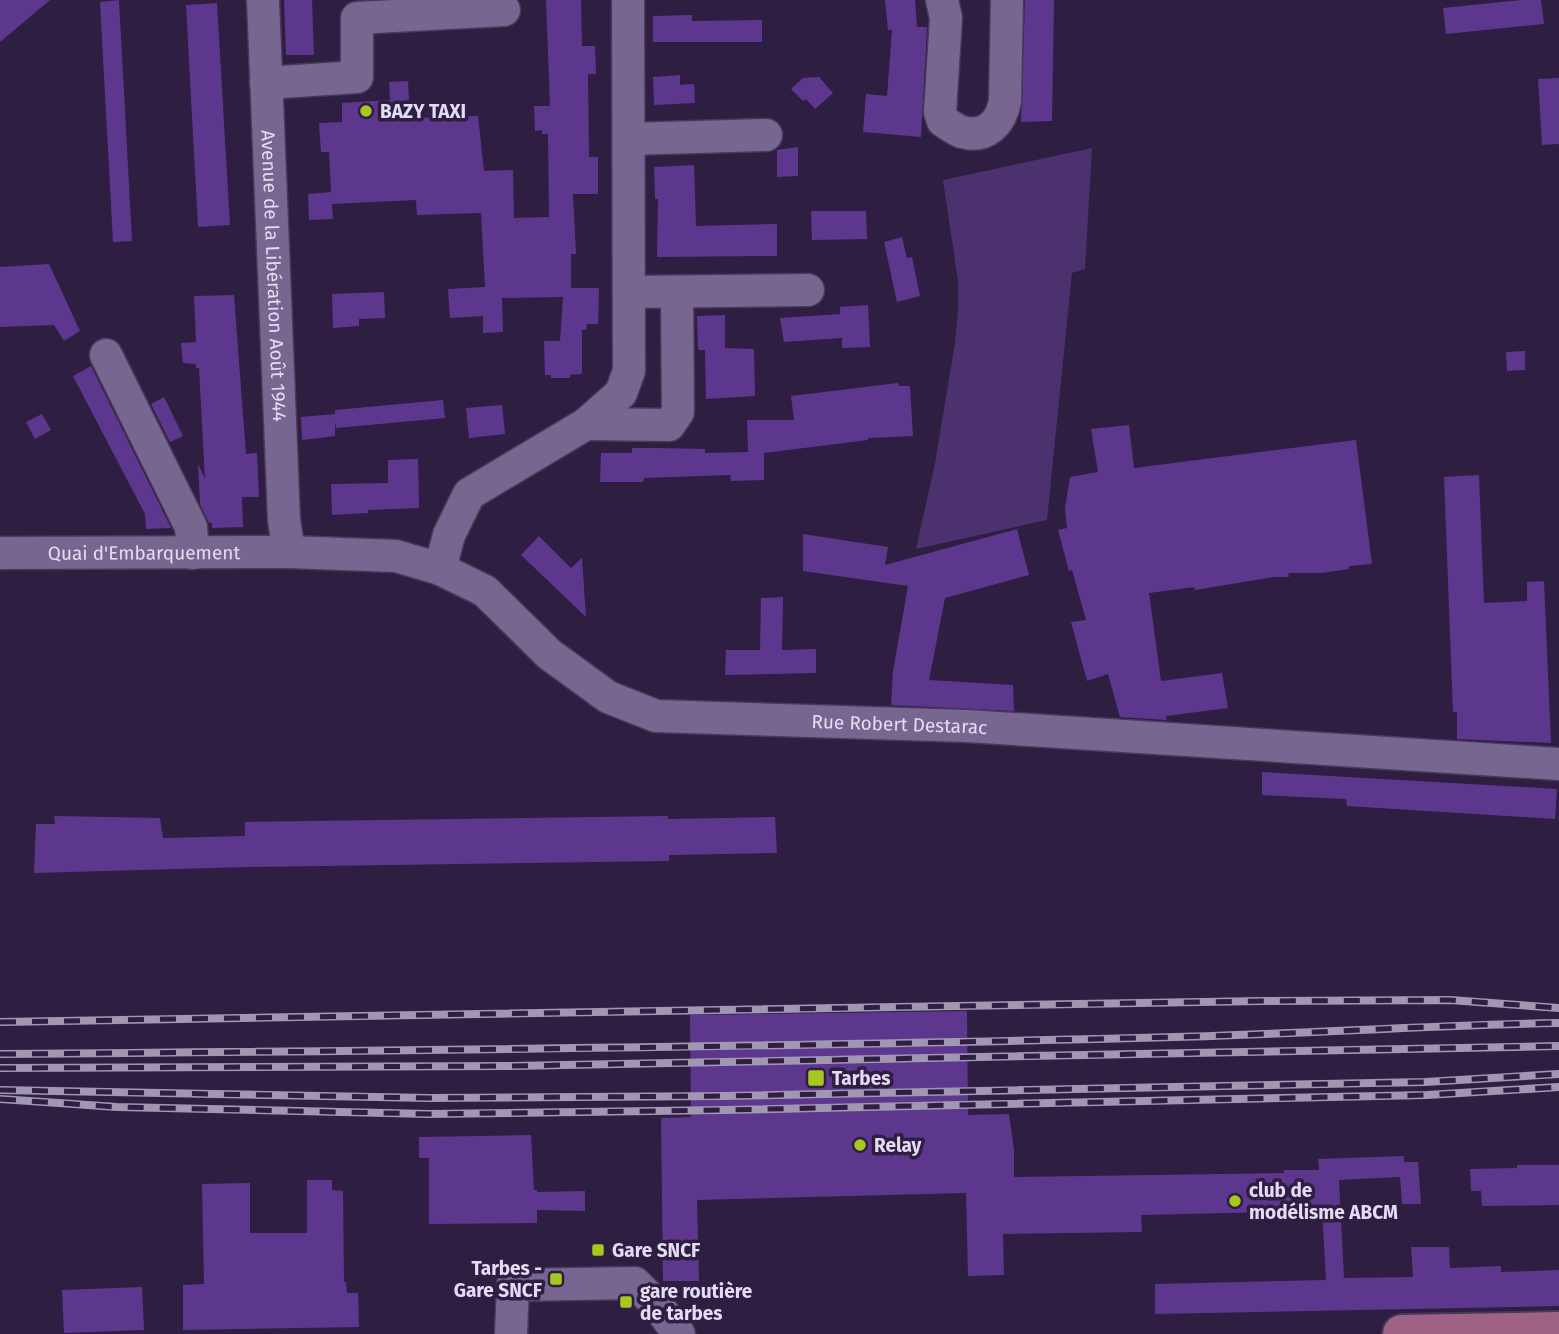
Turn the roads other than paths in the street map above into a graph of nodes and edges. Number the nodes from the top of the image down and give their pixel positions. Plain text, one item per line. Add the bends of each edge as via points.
1 (263, 0) edge
2 (628, 0) edge
3 (942, 0) edge
4 (1007, 0) edge
5 (407, 8) edge
6 (504, 10) dead end
7 (266, 83) junction
8 (766, 135) dead end
9 (629, 139) junction
10 (807, 290) dead end
11 (630, 292) junction
12 (677, 292) junction
13 (106, 355) dead end
14 (586, 424) junction
15 (193, 552) junction
16 (289, 552) junction
17 (0, 553) edge
18 (440, 569) junction
19 (1559, 764) edge
20 (1559, 1331) edge
21 (511, 1334) edge
22 (679, 1334) edge
23 (1402, 1334) edge

1 - 7 street, Avenue de la Libération Août 1944
2 - 9 street
3 - 4 street via 946,18 940,112 943,121 963,132 992,128 1002,116
5 - 6 street
5 - 7 street via 358,18 357,77
7 - 16 street, Avenue de la Libération Août 1944
8 - 9 street
9 - 11 street
10 - 12 street
11 - 12 street
11 - 14 street via 629,371 621,393
12 - 14 street via 678,412 668,425
13 - 15 street via 191,527
14 - 18 street via 469,494 449,535
15 - 16 street, Quai d'Embarquement
15 - 17 street, Quai d'Embarquement
16 - 18 street, Rue Robert Destarac via 396,556
18 - 19 street, Rue Robert Destarac via 485,591 549,654 608,696 656,716 967,726
20 - 23 main road
21 - 22 street via 513,1285 635,1283

